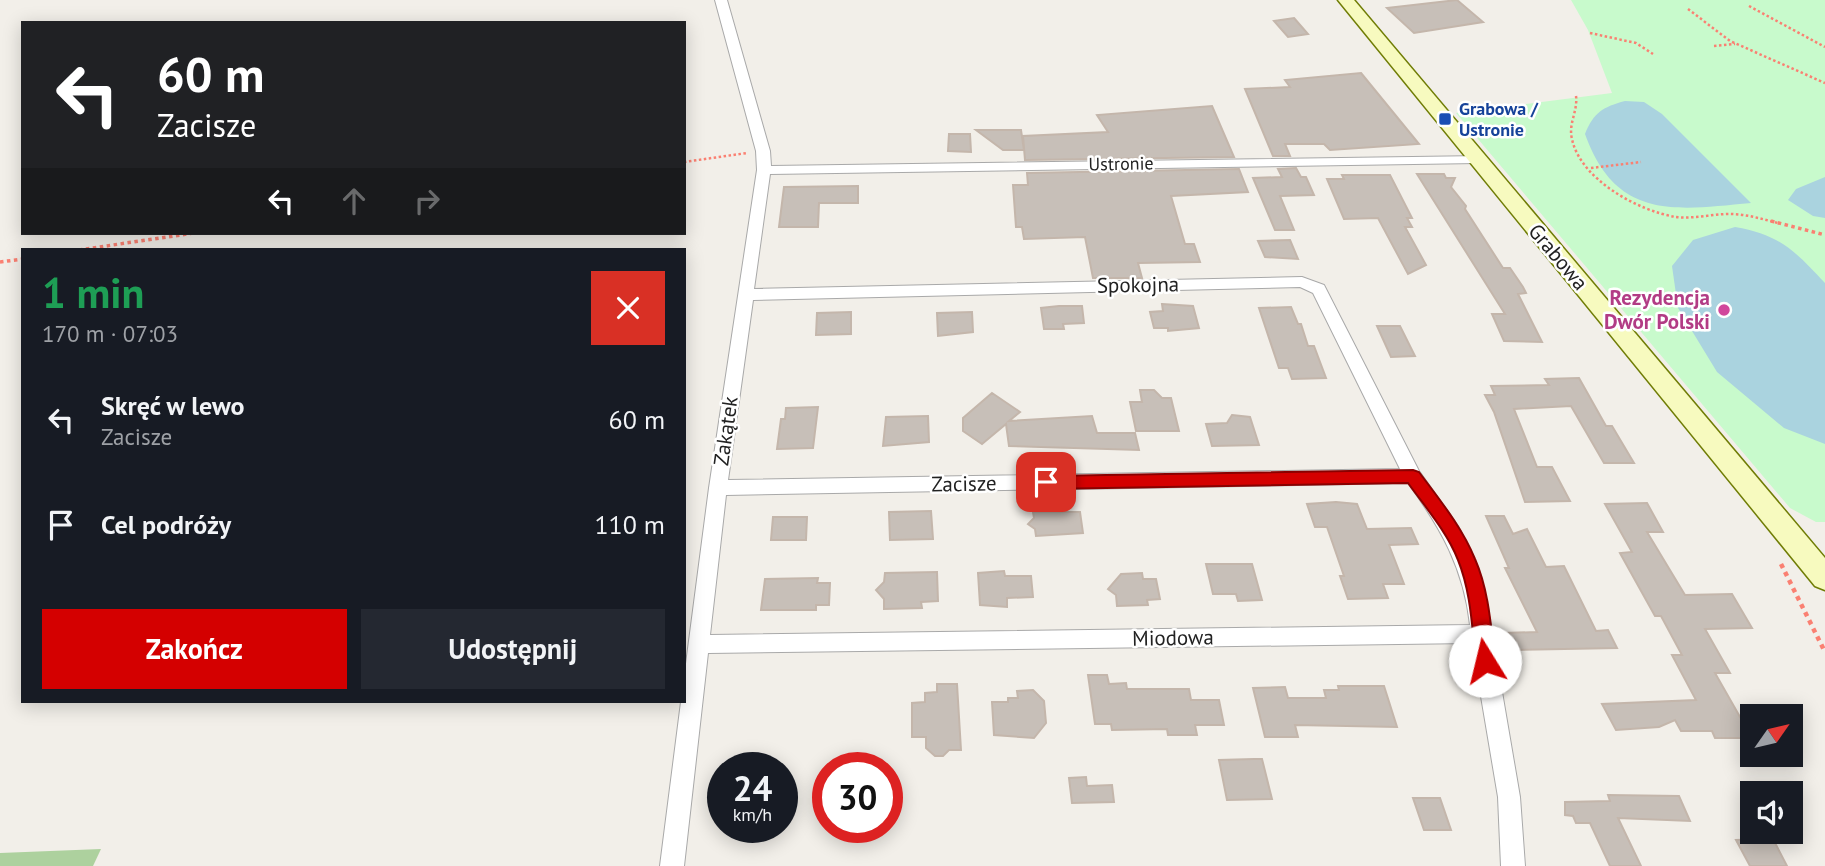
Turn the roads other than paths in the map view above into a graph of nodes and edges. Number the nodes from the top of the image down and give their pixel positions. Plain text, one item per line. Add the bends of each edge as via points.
1 (722, 0) edge
2 (1346, 0) edge
3 (1478, 159) junction
4 (764, 170) junction
5 (745, 295) junction
6 (1413, 476) junction
7 (718, 488) junction
8 (1825, 578) edge
9 (1481, 634) junction
10 (700, 644) junction
11 (672, 866) edge
12 (1513, 866) edge

1 - 4 street, Zakątek via 763,151
2 - 3 street, Grabowa
3 - 4 street, Ustronie
3 - 8 street, Grabowa
4 - 5 street, Zakątek
5 - 6 street, Spokojna via 1311,284 1319,289
5 - 7 street, Zakątek
6 - 7 street, Zacisze
6 - 9 street via 1451,528 1467,560
7 - 10 street, Zakątek
9 - 10 street, Miodowa
9 - 12 street via 1509,797
10 - 11 street, Zakątek

